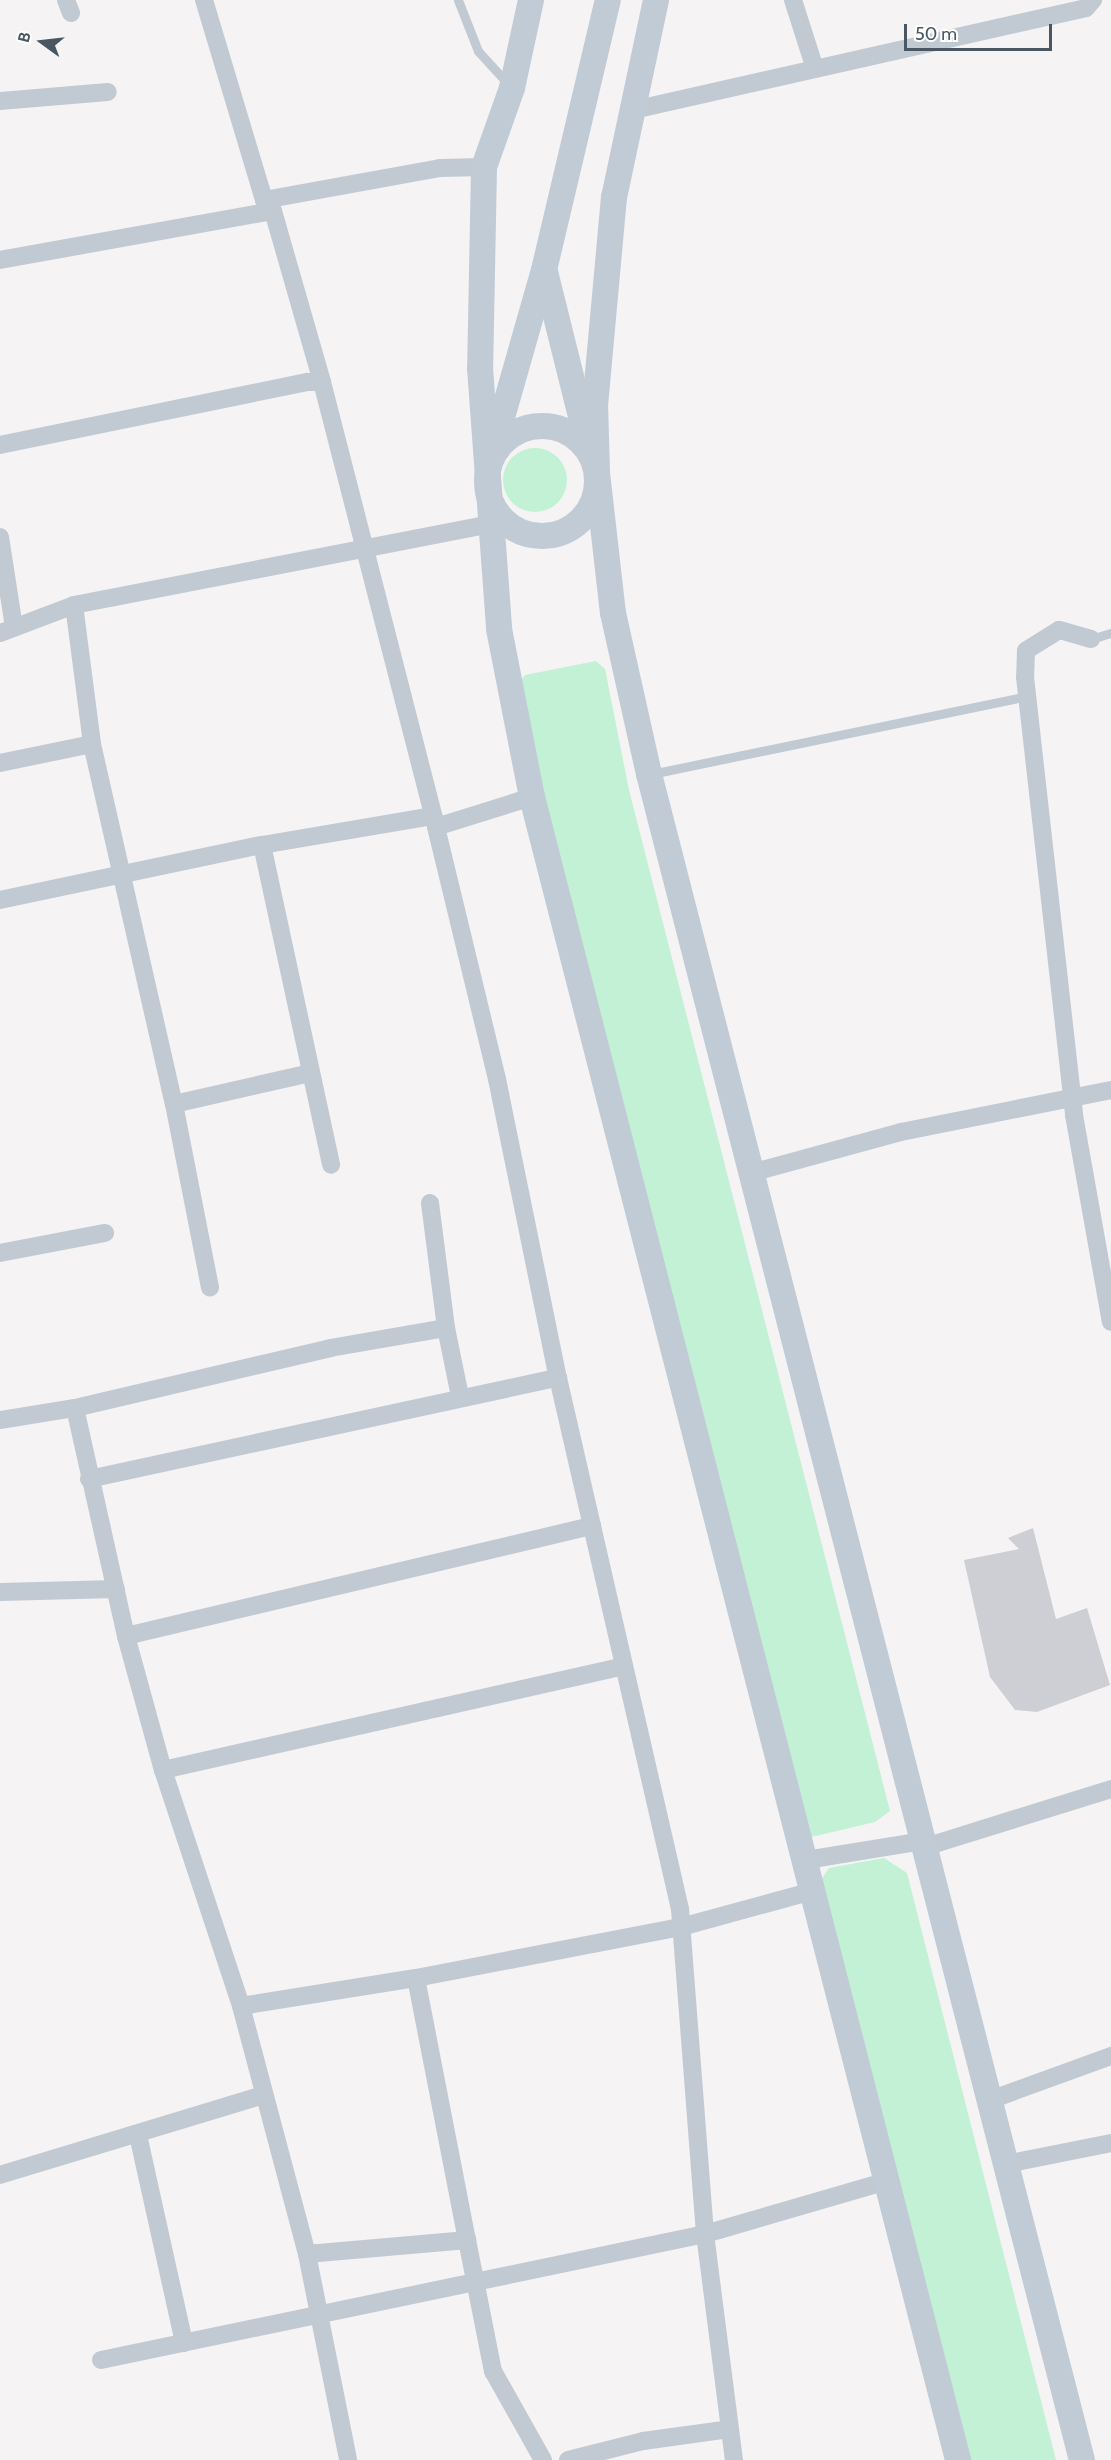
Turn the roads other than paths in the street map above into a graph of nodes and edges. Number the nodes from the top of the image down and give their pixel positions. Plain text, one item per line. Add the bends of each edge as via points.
1 (204, 0) edge
2 (458, 0) edge
3 (531, 0) edge
4 (608, 0) edge
5 (656, 0) edge
6 (793, 0) edge
7 (1094, 0) edge
8 (815, 69) junction
9 (512, 87) junction
10 (108, 92) dead end
11 (0, 101) edge
12 (629, 111) junction
13 (484, 167) junction
14 (268, 206) junction
15 (0, 260) edge
16 (544, 270) junction
17 (322, 382) junction
18 (0, 445) edge
19 (594, 464) junction
20 (487, 472) junction
21 (490, 524) junction
22 (0, 537) edge
23 (364, 545) junction
24 (74, 605) junction
25 (7, 630) edge
26 (1111, 633) edge
27 (1091, 639) joint
28 (1028, 696) junction
29 (92, 744) junction
30 (0, 764) edge
31 (649, 774) junction
32 (532, 797) junction
33 (435, 821) junction
34 (262, 845) junction
35 (120, 874) junction
36 (0, 900) edge
37 (311, 1073) junction
38 (1111, 1090) edge
39 (1072, 1101) junction
40 (174, 1104) junction
41 (332, 1165) dead end
42 (751, 1173) junction
43 (430, 1203) dead end
44 (105, 1233) dead end
45 (0, 1253) edge
46 (210, 1288) dead end
47 (1111, 1322) edge
48 (446, 1328) junction
49 (558, 1378) junction
50 (460, 1396) junction
51 (75, 1408) junction
52 (0, 1420) edge
53 (89, 1479) junction
54 (592, 1526) junction
55 (116, 1589) junction
56 (0, 1592) edge
57 (126, 1636) junction
58 (623, 1666) junction
59 (163, 1770) junction
60 (1111, 1789) edge
61 (924, 1844) junction
62 (806, 1860) junction
63 (813, 1892) junction
64 (681, 1927) junction
65 (416, 1978) junction
66 (242, 2006) junction
67 (1111, 2056) edge
68 (264, 2095) junction
69 (990, 2100) junction
70 (138, 2135) junction
71 (1111, 2143) edge
72 (1006, 2164) junction
73 (0, 2175) edge
74 (888, 2181) junction
75 (705, 2234) junction
76 (467, 2240) junction
77 (307, 2253) junction
78 (476, 2282) junction
79 (317, 2316) junction
80 (184, 2343) junction
81 (101, 2360) dead end
82 (729, 2430) junction
83 (348, 2460) edge
84 (543, 2460) edge
85 (568, 2460) edge
86 (734, 2460) edge
87 (958, 2460) edge
88 (1082, 2460) edge

1 - 14 street
2 - 9 lane via 478,51
3 - 9 street
4 - 16 street
5 - 12 street
6 - 8 street
7 - 8 street via 1086,8
8 - 12 street
9 - 13 street
10 - 11 street
12 - 19 street via 614,197 603,300
13 - 14 street via 440,168
13 - 20 street via 480,368
14 - 15 street
14 - 17 street
16 - 19 street
16 - 20 street
17 - 18 street
17 - 23 street
19 - 20 street via 565,430 547,425 528,426 511,434 498,447
19 - 20 street via 590,508 579,523 546,537 511,528 489,500
19 - 31 street via 612,613
20 - 21 street
21 - 23 street
21 - 32 street via 500,629
22 - 25 street
23 - 24 street
23 - 33 street
24 - 25 street
24 - 29 street
26 - 27 lane
27 - 28 street via 1059,630 1026,651
28 - 31 lane
28 - 39 street
29 - 30 street
29 - 35 street
31 - 42 street
32 - 33 street
32 - 62 street
33 - 34 street
33 - 49 street via 497,1079
34 - 35 street
34 - 37 street
35 - 36 street
35 - 40 street
37 - 40 street
37 - 41 street
38 - 39 street
39 - 42 street via 901,1132
39 - 47 street
40 - 46 street
42 - 61 street
43 - 48 street
44 - 45 street
48 - 50 street
48 - 51 street via 330,1348
49 - 50 street
49 - 54 street
50 - 53 street
51 - 52 street
51 - 53 street
53 - 55 street
54 - 57 street
54 - 58 street
55 - 56 street
55 - 57 street
57 - 59 street
58 - 59 street
58 - 64 street
59 - 66 street
60 - 61 street
61 - 62 street
61 - 69 street
62 - 63 street
63 - 64 street
63 - 74 street
64 - 65 street
64 - 75 street
65 - 66 street
65 - 76 street
66 - 68 street
67 - 69 street
68 - 70 street
68 - 77 street
69 - 72 street
70 - 73 street
70 - 80 street
71 - 72 street
72 - 88 street
74 - 75 street
74 - 87 street
75 - 78 street
75 - 82 street
76 - 77 street
76 - 78 street
77 - 79 street
78 - 79 street
78 - 84 street via 492,2371
79 - 80 street
79 - 83 street
80 - 81 street
82 - 85 street via 643,2442
82 - 86 street

